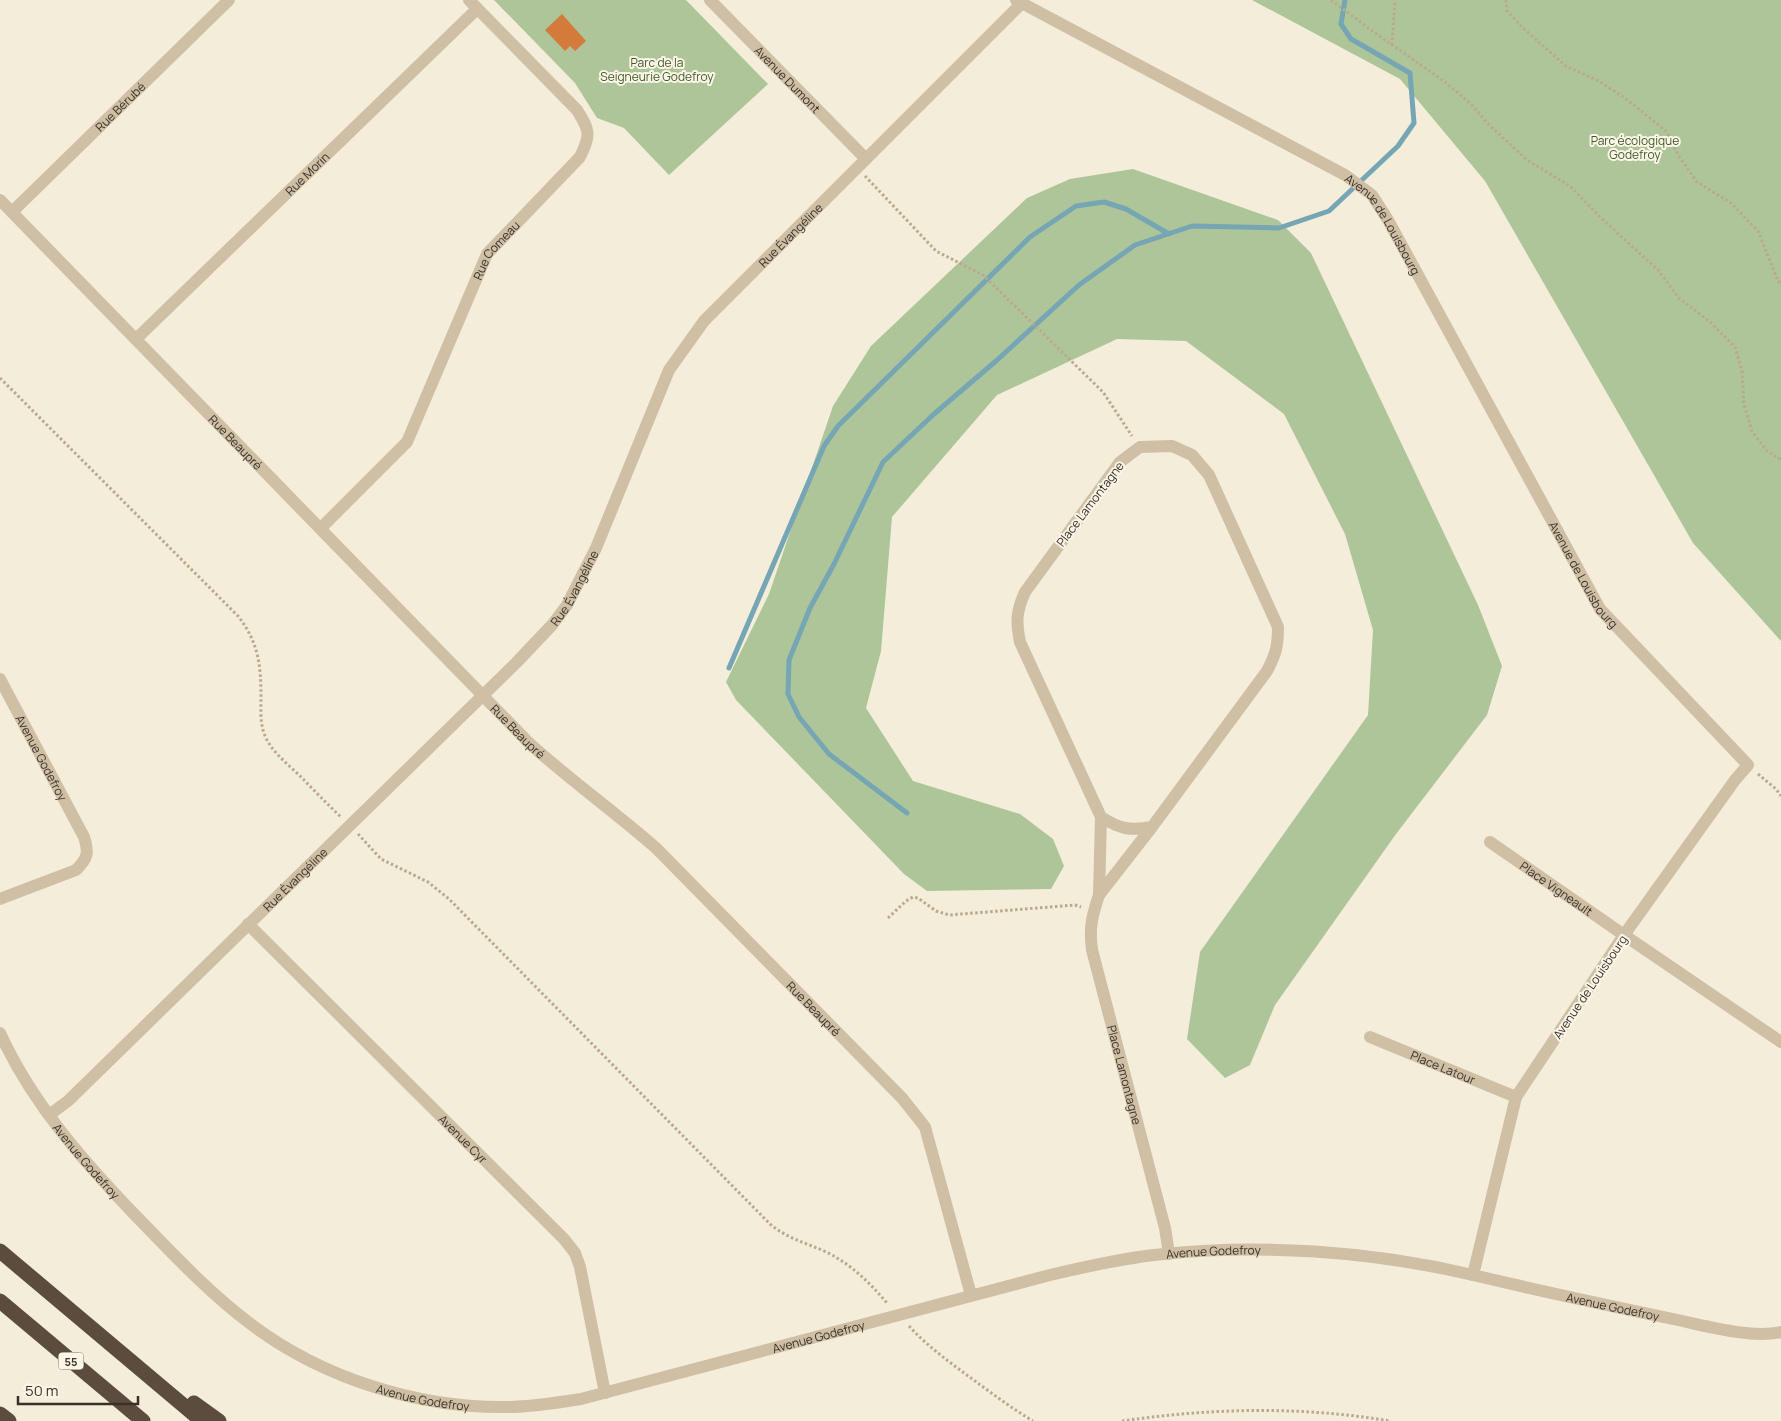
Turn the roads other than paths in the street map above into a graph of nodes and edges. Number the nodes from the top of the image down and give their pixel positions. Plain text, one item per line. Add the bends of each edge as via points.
1 (229, 0) edge
2 (710, 0) edge
3 (1019, 2) edge
4 (473, 4) edge
5 (861, 163) junction
6 (0, 200) edge
7 (12, 212) junction
8 (136, 339) junction
9 (321, 528) junction
10 (0, 679) edge
11 (482, 695) junction
12 (1101, 817) junction
13 (1152, 827) junction
14 (1490, 842) dead end
15 (1098, 895) junction
16 (0, 899) edge
17 (248, 924) junction
18 (1624, 935) junction
19 (0, 1033) edge
20 (1370, 1037) dead end
21 (1781, 1042) edge
22 (1516, 1097) junction
23 (49, 1115) junction
24 (0, 1251) edge
25 (1169, 1254) junction
26 (1473, 1275) junction
27 (971, 1295) junction
28 (0, 1301) edge
29 (1781, 1332) edge
30 (111, 1344) junction
31 (605, 1393) junction
32 (0, 1414) edge
33 (9, 1421) edge
34 (143, 1421) edge
35 (202, 1421) edge
36 (219, 1421) edge

1 - 7 street, Rue Bérubé
2 - 5 street, Avenue Dumont
3 - 5 street, Rue Évangéline
3 - 18 street, Avenue de Louisbourg via 1346,175 1372,195 1600,609 1748,765
4 - 8 street, Rue Morin
4 - 9 street, Rue Comeau via 577,110 587,127 588,140 580,157 487,254 407,442
5 - 11 street, Rue Évangéline via 704,321 669,370 596,548 567,605 552,625
6 - 7 street, Rue Beaupré
7 - 8 street, Rue Beaupré
8 - 9 street, Rue Beaupré
9 - 11 street, Rue Beaupré
10 - 16 street, Avenue Godefroy via 88,849 85,861 76,870
11 - 17 street, Rue Évangéline
11 - 27 street, Rue Beaupré via 554,765 656,848 915,1114 925,1127 932,1149
12 - 13 street via 1115,826 1129,829
12 - 13 street, Place Lamontagne via 1020,642 1018,609 1025,592 1120,462 1140,447 1172,446 1192,455 1209,475 1278,627 1278,644 1267,671
12 - 15 street, Place Lamontagne
13 - 15 street, Place Lamontagne
14 - 18 street, Place Vigneault
15 - 25 street, Place Lamontagne via 1091,918 1092,950 1165,1228
17 - 23 street, Rue Évangéline
17 - 31 street, Avenue Cyr via 575,1253
18 - 21 street
18 - 22 street, Avenue de Louisbourg
19 - 23 street, Avenue Godefroy via 24,1079
20 - 22 street, Place Latour
22 - 26 street, Avenue de Louisbourg
23 - 31 street, Avenue Godefroy via 103,1181 204,1285 253,1326 315,1362 387,1390 466,1405 540,1405
24 - 30 highway
25 - 26 street, Avenue Godefroy via 1236,1250 1307,1252 1370,1258
25 - 27 street, Avenue Godefroy via 1081,1268
26 - 29 street, Avenue Godefroy via 1721,1328 1752,1333
27 - 31 street, Avenue Godefroy
28 - 34 highway, 55
30 - 35 highway
30 - 36 highway
32 - 33 highway

